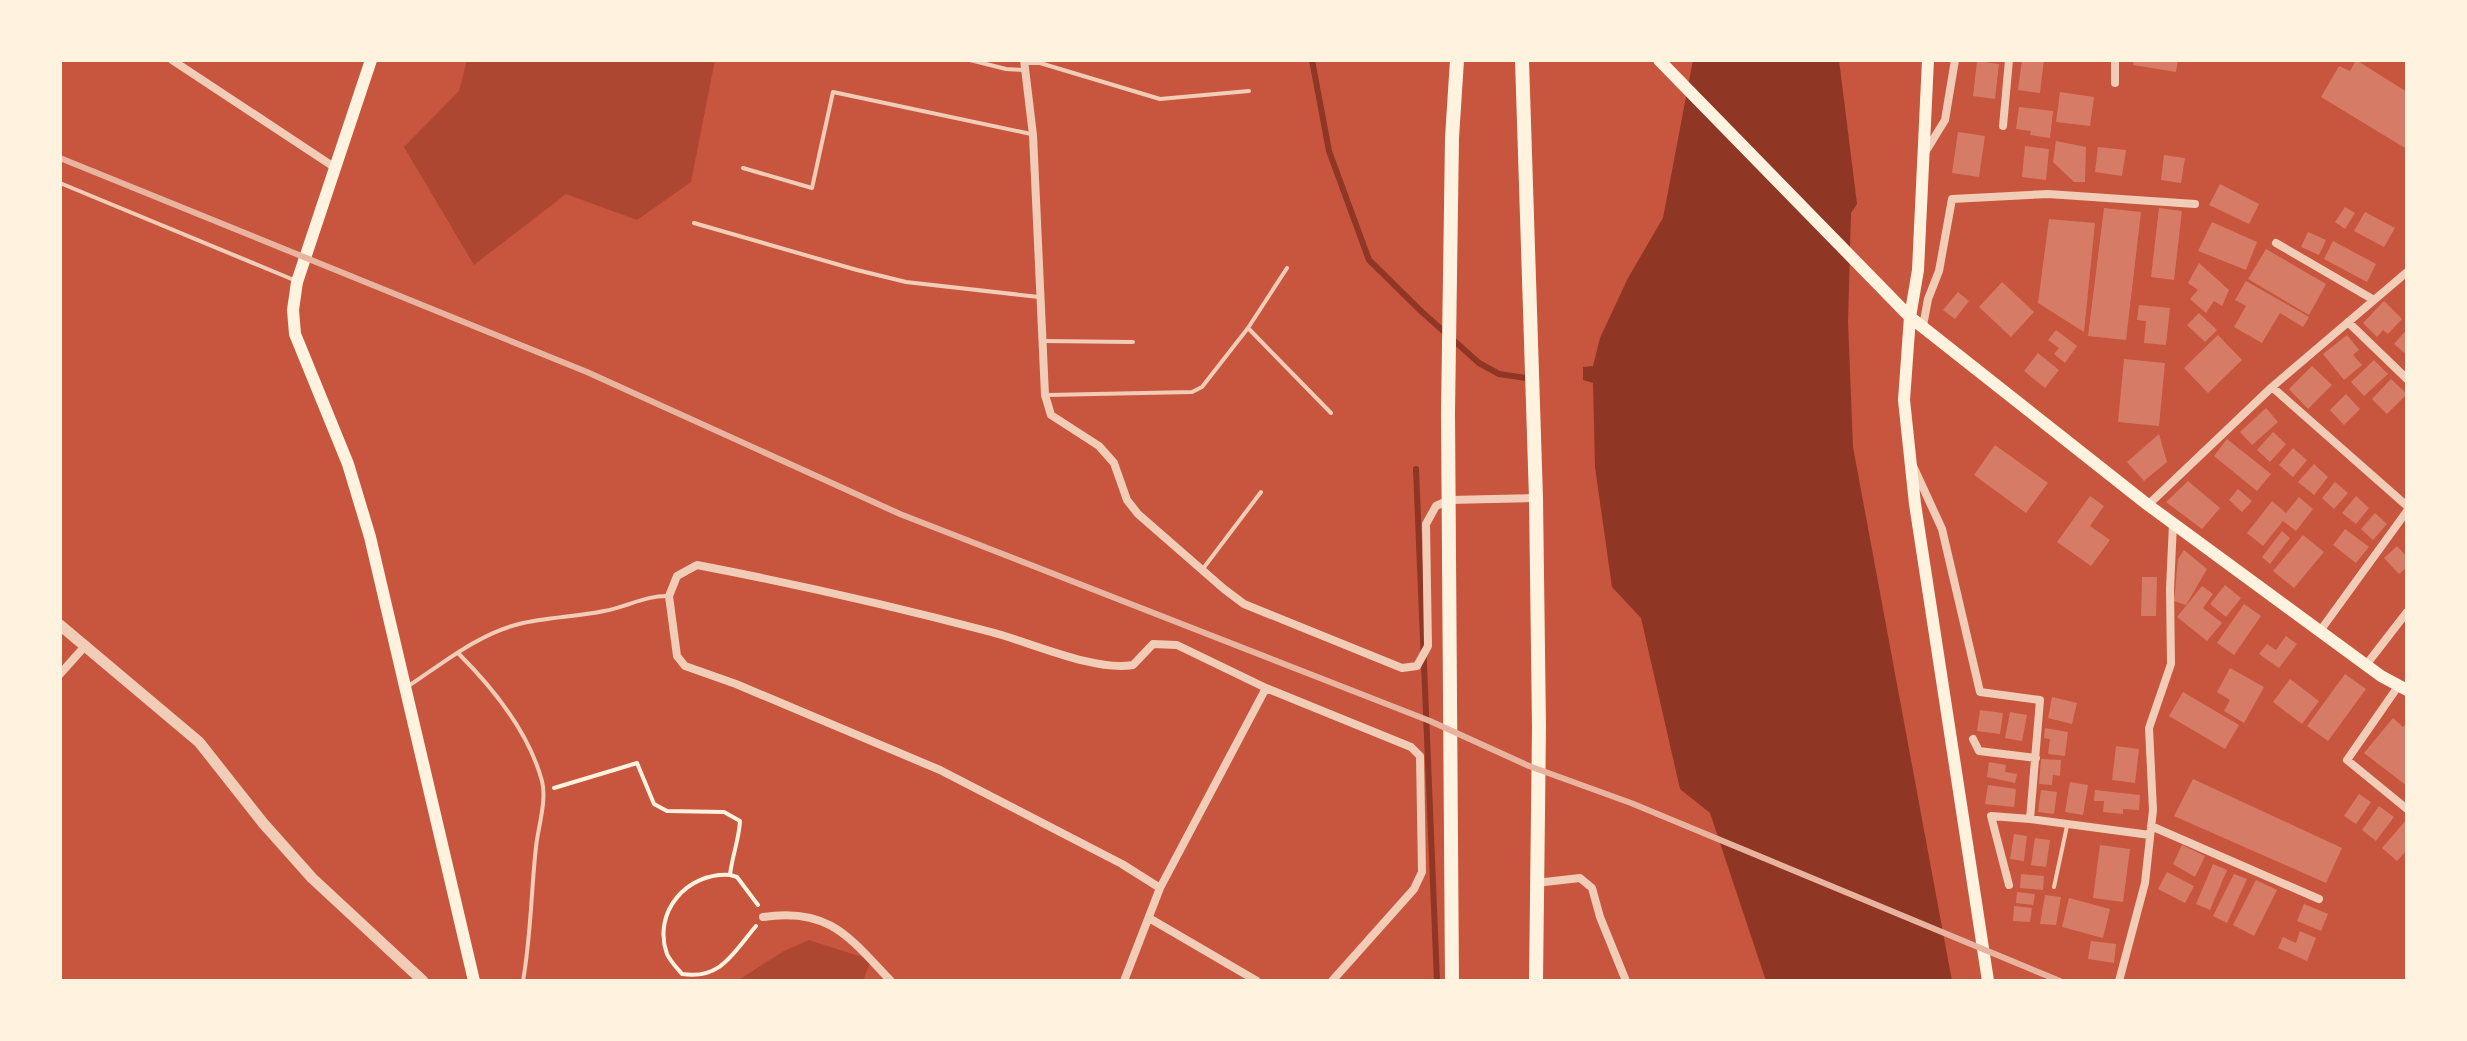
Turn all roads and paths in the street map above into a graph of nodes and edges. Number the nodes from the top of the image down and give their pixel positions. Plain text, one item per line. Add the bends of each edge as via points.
1 (172, 60) edge
2 (371, 60) edge
3 (970, 60) edge
4 (1457, 60) edge
5 (1522, 60) edge
6 (1659, 60) edge
7 (1928, 60) edge
8 (1955, 60) edge
9 (2009, 60) edge
10 (2115, 60) edge
11 (1024, 64) edge
12 (2115, 83) dead end
13 (1249, 91) dead end
14 (2003, 126) dead end
15 (1033, 135) junction
16 (1924, 155) junction
17 (334, 167) junction
18 (743, 168) dead end
19 (60, 183) edge
20 (2195, 204) dead end
21 (694, 223) dead end
22 (2276, 243) dead end
23 (1287, 268) dead end
24 (2407, 272) edge
25 (297, 282) junction
26 (1041, 297) junction
27 (2374, 300) junction
28 (1910, 317) junction
29 (2348, 322) junction
30 (1923, 326) junction
31 (1248, 328) junction
32 (1043, 341) junction
33 (1133, 342) dead end
34 (2407, 379) edge
35 (2272, 387) junction
36 (1045, 395) junction
37 (1331, 413) dead end
38 (1910, 460) junction
39 (1261, 492) dead end
40 (1536, 498) junction
41 (1449, 500) junction
42 (2148, 505) junction
43 (2407, 508) edge
44 (2173, 523) junction
45 (1202, 570) junction
46 (669, 596) junction
47 (2407, 612) edge
48 (60, 625) edge
49 (2320, 631) junction
50 (86, 645) junction
51 (459, 654) junction
52 (2366, 665) junction
53 (60, 674) edge
54 (405, 688) junction
55 (1266, 688) junction
56 (2403, 688) edge
57 (1973, 739) dead end
58 (2036, 758) junction
59 (543, 791) junction
60 (2407, 809) edge
61 (2030, 819) junction
62 (2068, 824) junction
63 (2151, 831) junction
64 (730, 875) junction
65 (1536, 883) junction
66 (2009, 885) dead end
67 (2054, 887) dead end
68 (1160, 888) junction
69 (2319, 899) dead end
70 (763, 917) junction
71 (1149, 918) junction
72 (423, 981) edge
73 (474, 981) edge
74 (523, 981) edge
75 (891, 981) edge
76 (1124, 981) edge
77 (1257, 981) edge
78 (1332, 981) edge
79 (1452, 981) edge
80 (1536, 981) edge
81 (1626, 981) edge
82 (1988, 981) edge
83 (2119, 981) edge

1 - 17 street
2 - 17 main road
3 - 11 lane via 1006,69
4 - 41 highway
5 - 40 highway
6 - 28 main road
7 - 16 main road
8 - 16 street via 1945,120
9 - 14 street
10 - 12 street
11 - 13 lane via 1040,63 1160,99
11 - 15 street
15 - 18 lane via 833,92 812,188
15 - 26 street
16 - 28 main road
17 - 25 main road
19 - 25 lane
20 - 30 street via 2048,194 1952,199
21 - 26 lane via 906,282
22 - 27 street
23 - 31 lane
24 - 27 street
25 - 54 main road via 295,334 348,464
26 - 32 street
27 - 29 street
28 - 30 main road
28 - 38 main road via 1904,400
29 - 34 street
29 - 35 street
30 - 42 main road
31 - 36 lane via 1202,387 1192,392
31 - 37 lane
32 - 33 lane
32 - 36 street
35 - 42 street
35 - 43 street
36 - 45 street via 1051,415 1099,446 1114,463 1138,514
38 - 58 street via 1942,529 1980,692 2040,700
38 - 82 main road
39 - 45 lane
40 - 41 street
40 - 65 highway
41 - 45 street via 1436,506 1426,524 1428,646 1417,666 1402,668 1244,604
41 - 79 highway
42 - 44 main road
43 - 49 street
44 - 49 main road
44 - 63 street via 2171,664 2149,728
46 - 51 lane via 518,624
46 - 55 street via 677,576 697,565 850,595 1105,666 1133,665 1153,644 1177,645
46 - 68 street via 677,656 685,666 940,770
47 - 52 street
48 - 50 street
49 - 52 main road
50 - 53 street
50 - 72 street via 199,742 312,878
51 - 54 lane
51 - 59 lane via 488,683 527,744
52 - 56 main road
54 - 73 main road
55 - 68 street
55 - 78 street via 1411,747 1420,756 1422,872 1414,889
56 - 60 street via 2347,760
57 - 58 street via 1979,751
58 - 61 street
59 - 64 path via 637,763 654,804 667,811 724,812 740,821
59 - 74 lane
61 - 62 street
61 - 66 street via 1991,816
62 - 63 street
62 - 67 lane
63 - 69 street
63 - 83 street via 2145,883
64 - 70 path via 756,901
64 - 70 path via 695,882 678,894 668,910 663,936 668,957 682,974 699,977 720,968
65 - 80 highway
65 - 81 street via 1580,878 1592,888
68 - 71 street
70 - 75 street via 790,913 818,918 849,937
71 - 76 street
71 - 77 street

